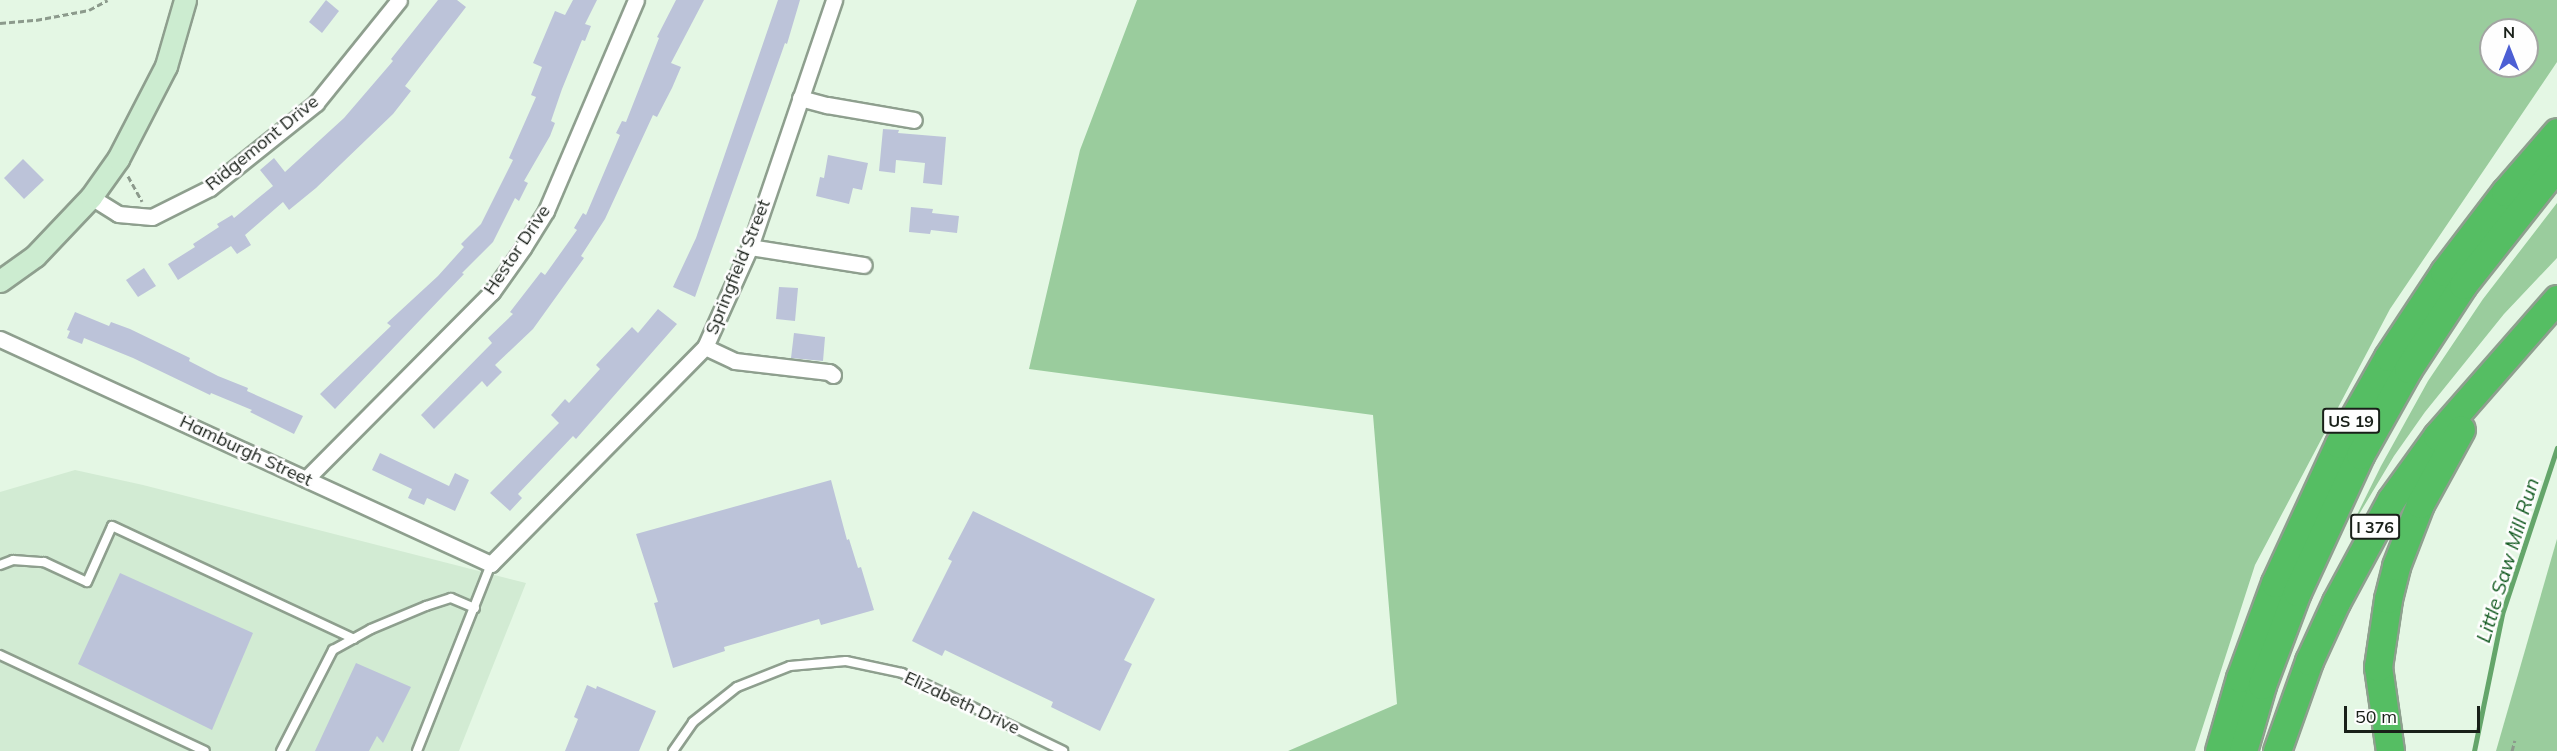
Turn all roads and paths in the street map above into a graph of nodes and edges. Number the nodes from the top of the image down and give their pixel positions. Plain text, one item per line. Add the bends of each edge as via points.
1 (108, 0) edge
2 (185, 0) edge
3 (399, 0) edge
4 (636, 0) edge
5 (834, 0) edge
6 (0, 23) edge
7 (800, 98) junction
8 (914, 120) dead end
9 (2557, 132) edge
10 (118, 159) junction
11 (2557, 166) edge
12 (91, 197) junction
13 (152, 217) junction
14 (750, 247) junction
15 (864, 265) dead end
16 (0, 280) edge
17 (2557, 299) edge
18 (2525, 333) junction
19 (0, 339) edge
20 (705, 347) junction
21 (833, 375) dead end
22 (306, 479) junction
23 (491, 564) junction
24 (0, 565) edge
25 (475, 608) junction
26 (354, 639) junction
27 (0, 655) edge
28 (2515, 740) dead end
29 (205, 751) edge
30 (281, 751) edge
31 (417, 751) edge
32 (673, 751) edge
33 (1063, 751) edge
34 (2219, 751) edge
35 (2243, 751) edge
36 (2277, 751) edge
37 (2390, 751) edge
38 (2512, 751) edge

1 - 6 path via 89,10
2 - 10 main road via 166,66
3 - 13 street, Ridgemont Drive via 316,103 210,188
4 - 22 street, Hestor Drive via 546,211 523,248 492,292
5 - 7 street, Springfield Street
7 - 8 street
7 - 14 street, Springfield Street
9 - 34 highway, US 19 via 2444,272 2388,357 2339,444 2275,583
10 - 12 main road
10 - 13 path
11 - 35 highway, I 376 via 2463,285 2408,369 2360,455 2296,592
12 - 13 street via 118,214
12 - 16 main road via 35,256
14 - 15 street
14 - 20 street, Springfield Street
17 - 18 highway, I 376
18 - 36 highway, I 376 via 2437,436 2376,525 2318,641
18 - 37 highway via 2475,405 2420,504 2397,566 2378,667
19 - 22 street, Hamburgh Street
20 - 21 street via 735,361
20 - 23 street, Springfield Street
22 - 23 street, Hamburgh Street
23 - 25 lane
24 - 26 lane via 13,560 44,562 87,582 112,526
25 - 26 lane via 451,598
25 - 31 lane
26 - 30 lane via 333,650
27 - 29 lane
28 - 38 path
32 - 33 lane, Elizabeth Drive via 693,722 737,687 790,666 846,661 902,673

